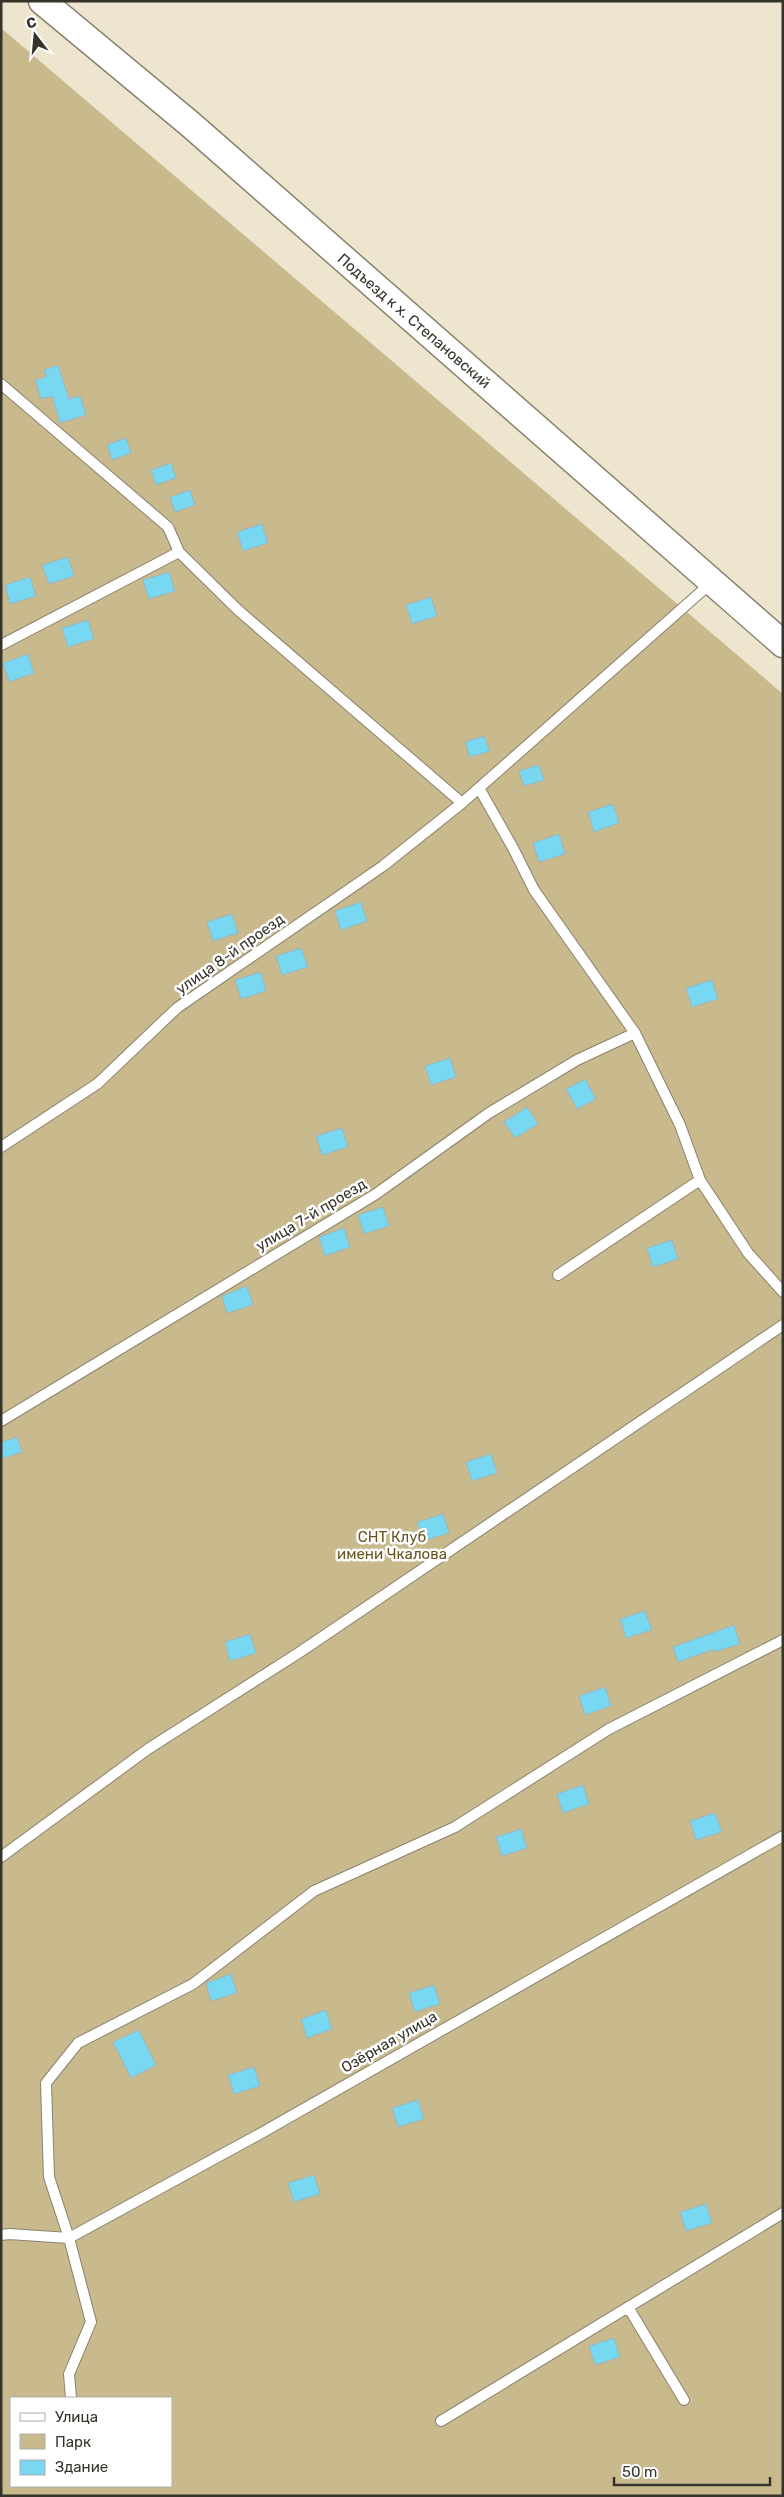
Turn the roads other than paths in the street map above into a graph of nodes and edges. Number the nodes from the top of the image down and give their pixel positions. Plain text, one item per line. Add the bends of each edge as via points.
1 (42, 1) edge
2 (1, 384) edge
3 (179, 552) junction
4 (711, 583) junction
5 (783, 644) edge
6 (1, 645) edge
7 (478, 788) junction
8 (462, 803) junction
9 (635, 1033) junction
10 (1, 1147) edge
11 (700, 1180) junction
12 (558, 1275) dead end
13 (783, 1292) edge
14 (783, 1325) edge
15 (1, 1421) edge
16 (783, 1640) edge
17 (783, 1836) edge
18 (1, 1857) edge
19 (783, 2213) edge
20 (1, 2235) edge
21 (69, 2238) junction
22 (628, 2307) junction
23 (71, 2397) edge
24 (684, 2400) dead end
25 (441, 2421) dead end

1 - 4 street, Подъезд к х. Степановский via 190,124
2 - 3 lane via 168,527
3 - 6 lane
3 - 8 lane via 238,610
4 - 5 street, Подъезд к х. Степановский
4 - 7 lane, улица 8-й проезд
7 - 8 lane, улица 8-й проезд
7 - 9 lane via 534,890
8 - 10 lane, улица 8-й проезд via 383,866 176,1008 97,1084
9 - 11 lane via 680,1125
9 - 15 lane, улица 7-й проезд via 577,1060 489,1113 376,1194
11 - 12 lane
11 - 13 lane via 748,1253
14 - 18 lane via 300,1652 148,1749
16 - 21 lane via 609,1728 455,1827 314,1891 193,1984 78,2043 46,2083 49,2177
17 - 21 lane, Озёрная улица via 256,2136
19 - 22 lane
20 - 21 lane
21 - 23 lane via 91,2322 69,2374
22 - 24 lane
22 - 25 lane

